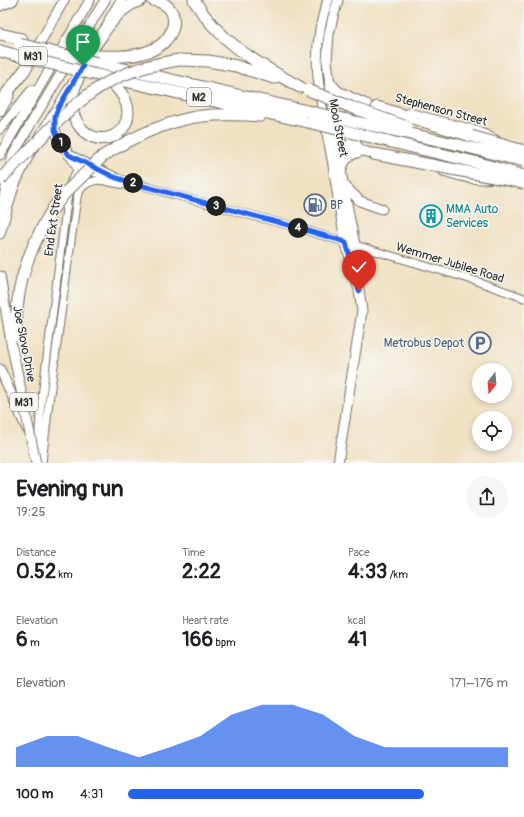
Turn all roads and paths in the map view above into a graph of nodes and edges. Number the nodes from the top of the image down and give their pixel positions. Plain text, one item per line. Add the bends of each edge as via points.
1 (12, 0) edge
2 (64, 0) edge
3 (90, 0) edge
4 (105, 0) edge
5 (121, 0) edge
6 (141, 0) edge
7 (153, 0) edge
8 (194, 0) edge
9 (328, 0) edge
10 (338, 0) edge
11 (0, 5) edge
12 (0, 34) edge
13 (0, 39) edge
14 (20, 41) junction
15 (6, 54) edge
16 (56, 60) junction
17 (92, 64) junction
18 (27, 67) junction
19 (329, 81) junction
20 (304, 88) junction
21 (332, 100) junction
22 (0, 102) edge
23 (320, 102) junction
24 (370, 105) junction
25 (58, 108) junction
26 (0, 112) edge
27 (305, 118) junction
28 (0, 129) edge
29 (327, 134) junction
30 (338, 143) junction
31 (455, 144) junction
32 (362, 150) junction
33 (524, 151) edge
34 (374, 154) junction
35 (0, 155) edge
36 (69, 155) junction
37 (524, 161) edge
38 (342, 168) junction
39 (78, 169) junction
40 (524, 170) edge
41 (524, 176) edge
42 (114, 177) junction
43 (0, 180) edge
44 (524, 183) edge
45 (343, 184) junction
46 (79, 191) junction
47 (176, 195) junction
48 (382, 210) dead end
49 (0, 214) edge
50 (0, 234) edge
51 (351, 244) junction
52 (0, 276) edge
53 (524, 298) edge
54 (0, 368) edge
55 (21, 386) junction
56 (37, 450) junction
57 (36, 463) edge
58 (42, 463) edge
59 (338, 463) edge

1 - 11 highway
2 - 18 main road, M31
3 - 16 main road
4 - 49 main road, M31 via 13,155
5 - 17 main road
6 - 17 highway via 118,14
7 - 17 highway via 163,3 174,21 170,36 165,42 140,54
8 - 20 highway via 218,32 235,47 273,72
9 - 23 main road, Mooi Street via 317,46
10 - 19 main road, Mooi Street via 329,34
12 - 14 highway
13 - 14 highway, M2
14 - 17 highway, M2, bridge
15 - 17 highway, M2, bridge
16 - 28 main road
16 - 35 main road
17 - 17 highway via 75,87 72,110 77,123 85,133 92,137 106,138 117,135 123,128 127,121 128,106 122,93
17 - 25 main road
17 - 27 highway, M2
18 - 22 highway
18 - 26 main road, M31
19 - 21 main road, Mooi Street
19 - 24 main road via 338,91
20 - 31 highway, bridge
20 - 43 highway, bridge via 236,66 208,61 179,60 157,64 123,75 90,94 61,118
21 - 23 main road, Stephenson Street
21 - 24 main road, Stephenson Street
21 - 30 main road, Mooi Street
23 - 29 main road, Mooi Street
24 - 32 main road via 354,108 349,116 347,130 352,142
24 - 33 highway, bridge
24 - 37 street, Stephenson Street via 414,113 488,134
25 - 36 main road via 55,130
25 - 50 main road via 21,170
27 - 31 highway, M2, bridge
27 - 41 highway, M2, bridge
27 - 55 highway, bridge via 224,115 191,118 141,135 102,156 54,207 33,244 24,268 17,302 16,329
29 - 30 main road
29 - 51 main road, Mooi Street
30 - 32 main road
30 - 38 main road, Mooi Street
31 - 37 highway, M2, bridge
32 - 34 main road
32 - 38 main road via 344,161
34 - 40 street via 470,180 500,178
34 - 44 highway, bridge
36 - 39 main road
36 - 42 main road
38 - 45 main road, Mooi Street
39 - 42 street
39 - 46 main road
39 - 56 street, End Ext Street via 71,181 67,201
42 - 47 street
45 - 48 main road via 360,201
45 - 51 main road, Mooi Street
46 - 47 street, End Ext Street via 85,184 100,180
46 - 58 street, End Ext Street via 51,381
47 - 51 street, Wemmer Jubilee Road
51 - 53 street, Wemmer Jubilee Road
51 - 59 main road, Mooi Street via 362,311
52 - 55 main road, Joe Slovo Drive / M31, bridge
54 - 56 main road
55 - 57 main road, Joe Slovo Drive / M31, bridge
56 - 57 street, End Ext Street

